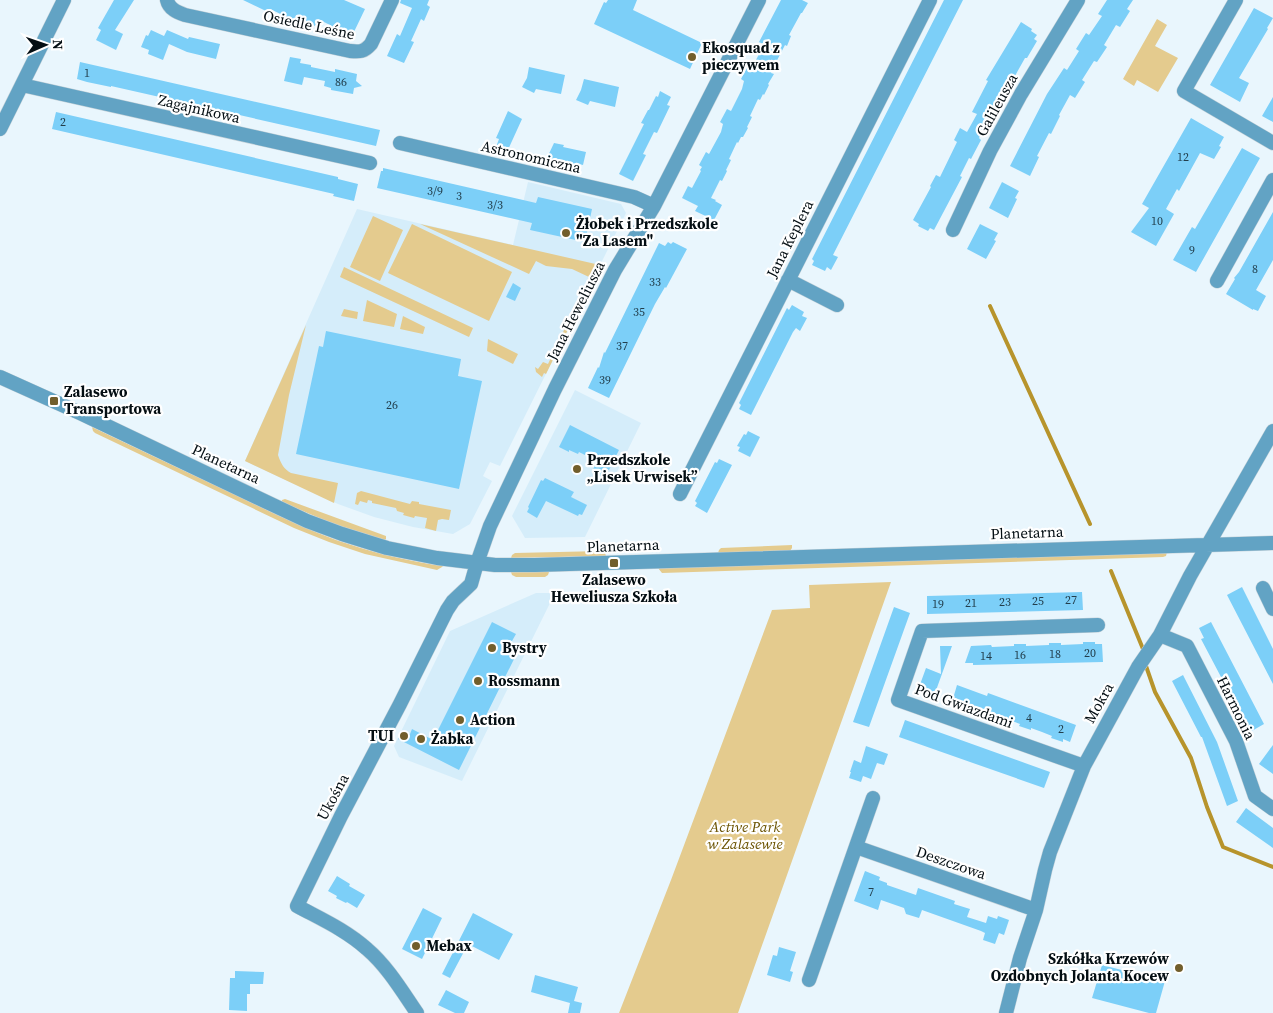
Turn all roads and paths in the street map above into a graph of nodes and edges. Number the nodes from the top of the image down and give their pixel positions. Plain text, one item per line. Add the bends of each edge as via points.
1 (64, 0) edge
2 (167, 0) edge
3 (392, 0) edge
4 (759, 0) edge
5 (930, 0) edge
6 (1078, 0) edge
7 (1236, 0) edge
8 (22, 85) junction
9 (0, 129) edge
10 (400, 143) dead end
11 (1273, 143) edge
12 (370, 163) dead end
13 (1273, 180) edge
14 (654, 206) junction
15 (953, 230) dead end
16 (788, 280) junction
17 (1217, 281) dead end
18 (836, 305) dead end
19 (3, 378) edge
20 (1273, 431) edge
21 (680, 494) dead end
22 (1273, 543) edge
23 (1209, 544) junction
24 (477, 563) junction
25 (1263, 588) dead end
26 (1273, 608) edge
27 (1098, 625) dead end
28 (1160, 635) junction
29 (1084, 766) junction
30 (873, 798) dead end
31 (1272, 806) edge
32 (856, 846) junction
33 (1036, 910) junction
34 (809, 980) dead end
35 (417, 1013) edge
36 (1006, 1013) edge

1 - 8 street
2 - 3 street, Osiedle Leśne via 173,10 185,15 356,52 367,49 371,44
4 - 14 street, Jana Heweliusza
5 - 16 street, Jana Keplera
6 - 15 street, Galileusza via 990,151
7 - 11 street via 1184,92
8 - 9 street
8 - 12 street, Zagajnikowa
10 - 14 street, Astronomiczna via 634,197
13 - 17 street
14 - 24 street, Jana Heweliusza via 615,270 547,405 490,526
16 - 18 street
16 - 21 street, Jana Keplera
19 - 24 street, Planetarna via 281,509 342,534 408,553
20 - 23 street, Mokra
22 - 23 street, Planetarna
23 - 24 street, Planetarna via 535,565
23 - 28 street, Mokra
24 - 35 street, Ukośna via 471,584 447,610 297,906 350,935 367,949
25 - 26 street
27 - 29 street, Pod Gwiazdami via 922,631 898,700
28 - 29 street, Mokra via 1138,667
28 - 31 street, Harmonia via 1187,646 1236,741 1255,796
29 - 33 street, Mokra via 1050,852
30 - 32 street
32 - 33 street, Deszczowa
32 - 34 street
33 - 36 street, Mokra

